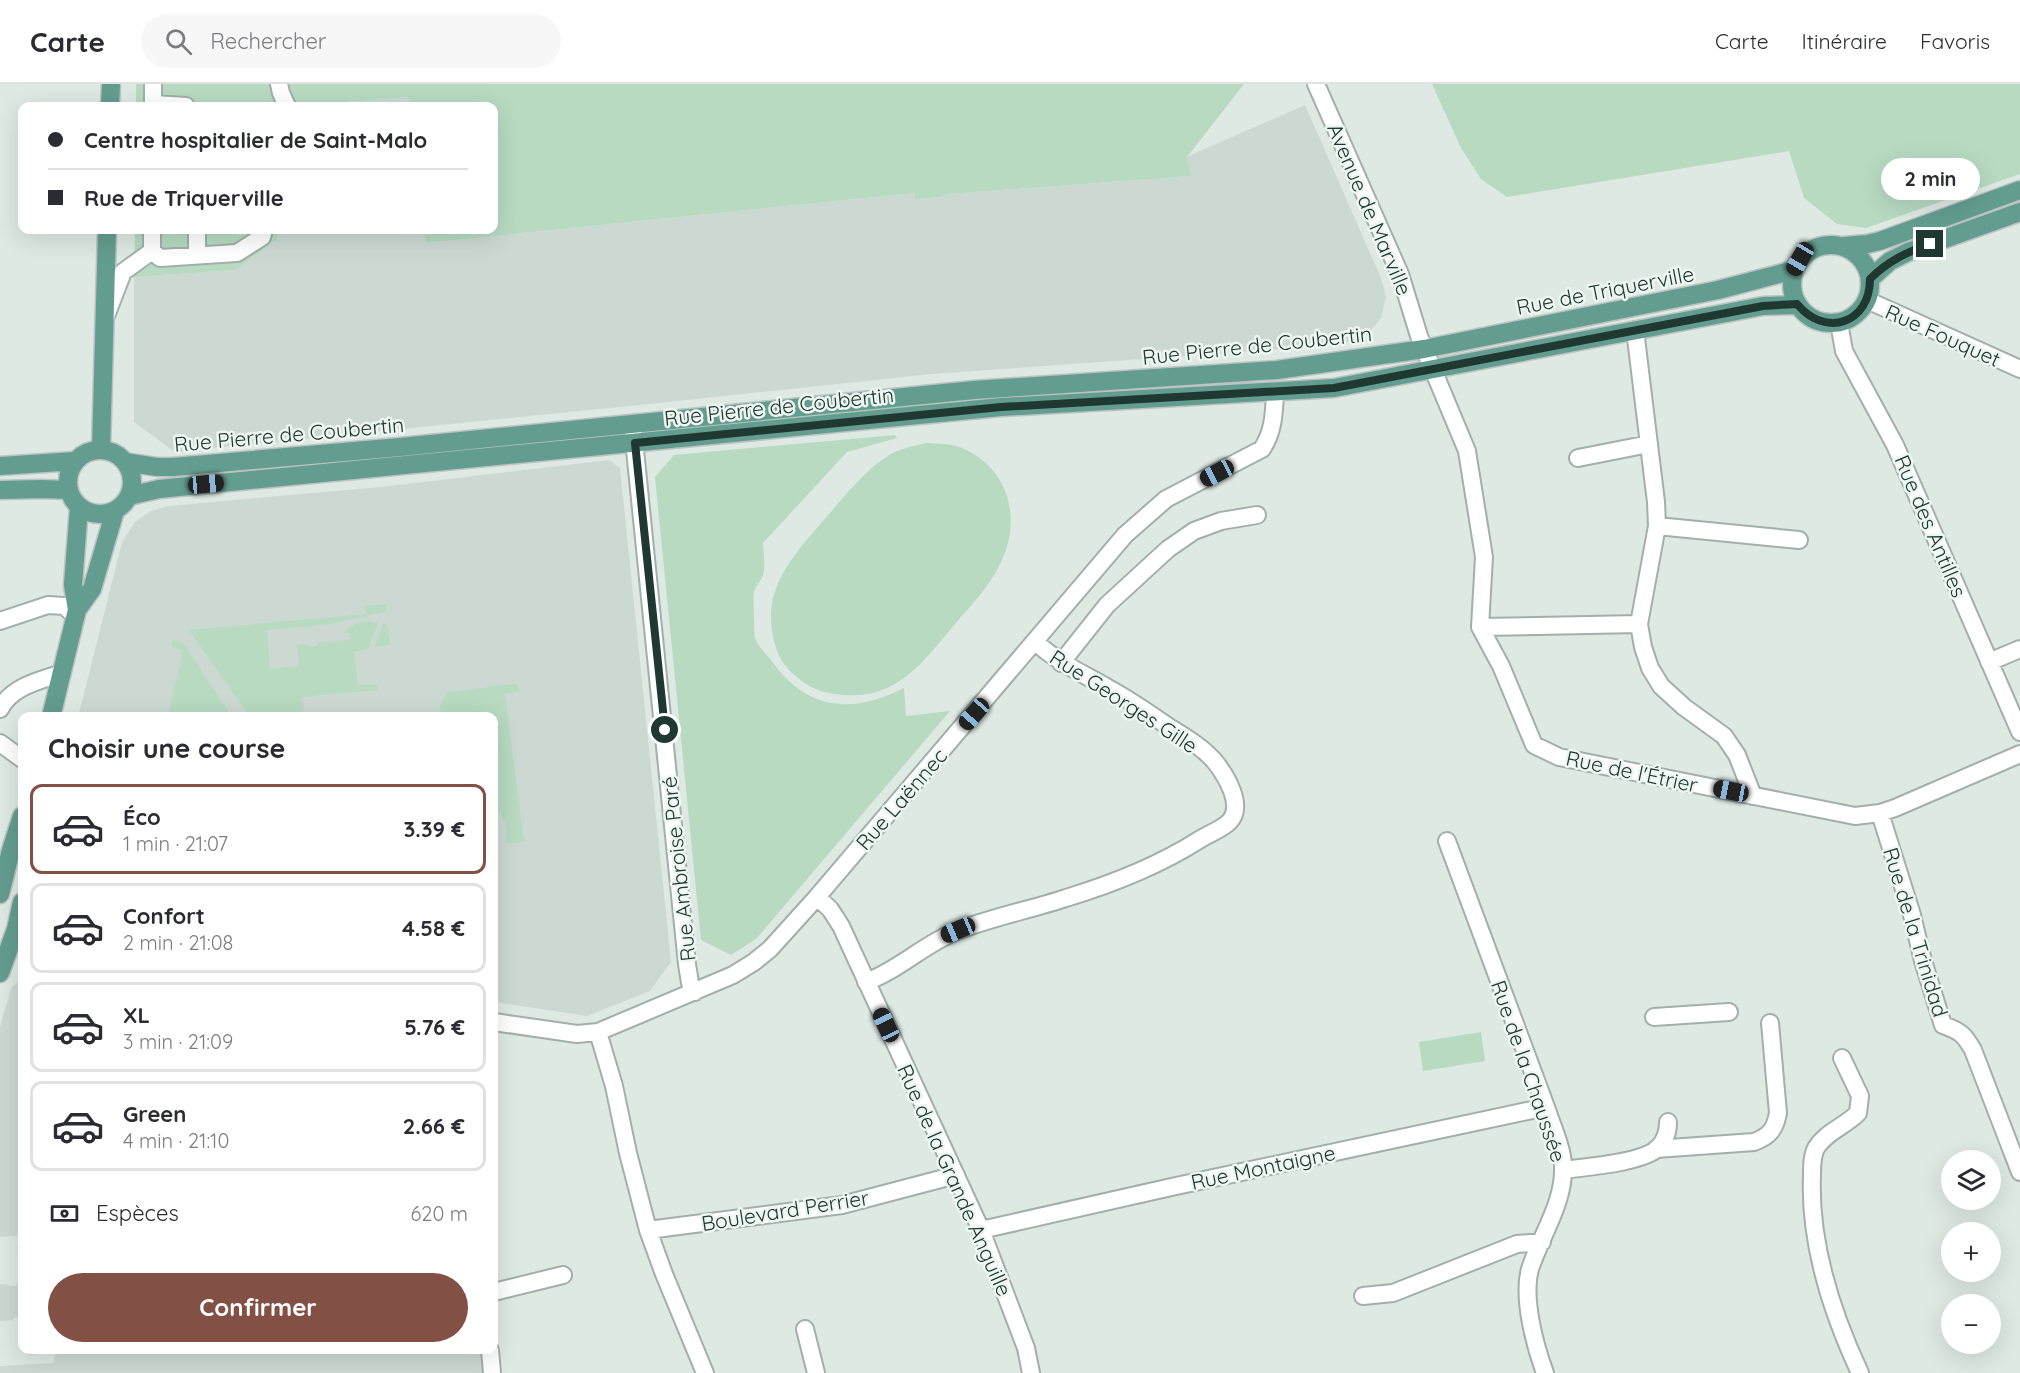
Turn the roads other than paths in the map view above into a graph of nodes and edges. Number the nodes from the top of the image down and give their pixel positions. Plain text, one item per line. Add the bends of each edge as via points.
1 (111, 84) edge
2 (153, 84) edge
3 (279, 84) edge
4 (1316, 84) edge
5 (110, 102) edge
6 (153, 102) edge
7 (285, 102) edge
8 (2020, 189) edge
9 (2020, 212) edge
10 (107, 234) edge
11 (152, 234) edge
12 (197, 234) edge
13 (263, 234) edge
14 (1844, 246) junction
15 (152, 251) junction
16 (197, 255) junction
17 (1794, 270) junction
18 (1870, 279) junction
19 (1867, 300) junction
20 (1797, 304) junction
21 (104, 319) junction
22 (1839, 323) junction
23 (1635, 330) junction
24 (1424, 349) junction
25 (1433, 369) junction
26 (2020, 369) edge
27 (1275, 392) junction
28 (633, 423) junction
29 (635, 443) junction
30 (1649, 444) junction
31 (101, 450) junction
32 (1578, 458) dead end
33 (75, 461) junction
34 (125, 462) junction
35 (0, 466) edge
36 (0, 490) edge
37 (69, 490) junction
38 (129, 496) junction
39 (79, 507) junction
40 (115, 511) junction
41 (1257, 515) dead end
42 (1656, 526) junction
43 (1799, 540) dead end
44 (76, 613) junction
45 (0, 621) edge
46 (1639, 624) junction
47 (1480, 627) junction
48 (1035, 642) junction
49 (2020, 649) edge
50 (1989, 662) junction
51 (1061, 663) junction
52 (62, 673) junction
53 (0, 708) edge
54 (52, 712) edge
55 (2020, 732) edge
56 (0, 743) edge
57 (2020, 754) edge
58 (18, 756) edge
59 (1753, 796) junction
60 (1880, 813) junction
61 (1447, 841) dead end
62 (17, 847) edge
63 (0, 894) edge
64 (817, 897) junction
65 (18, 911) edge
66 (4, 944) edge
67 (0, 973) edge
68 (867, 982) junction
69 (695, 992) junction
70 (1729, 1012) dead end
71 (1654, 1017) dead end
72 (498, 1023) edge
73 (1770, 1023) dead end
74 (598, 1032) junction
75 (1842, 1058) dead end
76 (1546, 1107) junction
77 (1668, 1122) dead end
78 (1656, 1149) junction
79 (1563, 1170) junction
80 (2020, 1172) edge
81 (956, 1175) junction
82 (648, 1230) junction
83 (981, 1230) junction
84 (1542, 1242) junction
85 (563, 1275) dead end
86 (498, 1291) edge
87 (1363, 1296) dead end
88 (805, 1329) dead end
89 (490, 1354) edge
90 (492, 1373) edge
91 (705, 1373) edge
92 (816, 1373) edge
93 (1031, 1373) edge
94 (1545, 1373) edge
95 (1860, 1373) edge

1 - 5 main road
2 - 6 street
3 - 7 street
4 - 24 street, Avenue de Marville via 1400,274
8 - 14 main road via 1880,241
9 - 18 main road via 1908,252 1890,261
10 - 21 main road
11 - 15 street
12 - 16 street
13 - 16 street via 237,253
14 - 17 main road via 1820,246 1804,255
14 - 18 main road via 1862,259
15 - 16 street via 160,258
15 - 21 street via 123,272
17 - 20 main road via 1791,282
17 - 24 main road, Rue de Triquerville via 1718,290
18 - 19 main road
19 - 22 main road via 1861,310
19 - 26 street, Rue Fouquet
20 - 22 main road via 1816,321
20 - 23 main road via 1763,306
21 - 31 main road
22 - 50 street, Rue des Antilles via 1844,351 1895,445
23 - 25 main road
23 - 30 street
24 - 25 street, Avenue de Marville
24 - 28 main road, Rue Pierre de Coubertin via 1277,370 974,390
25 - 27 main road, Rue Pierre de Coubertin via 1334,388
25 - 47 street via 1467,451 1484,557
27 - 29 main road, Rue Pierre de Coubertin via 1001,407
27 - 48 street, Rue Laënnec via 1273,421 1263,448 1166,499 1143,517
28 - 29 street, Rue Ambroise Paré
28 - 34 main road, Rue Pierre de Coubertin via 173,467
29 - 38 main road, Rue Pierre de Coubertin via 159,489
29 - 69 street, Rue Ambroise Paré via 687,964
30 - 32 street
30 - 42 street
31 - 33 main road
31 - 34 main road
33 - 35 main road
33 - 37 main road via 70,470
34 - 38 main road via 132,478
36 - 37 main road
37 - 39 main road
38 - 40 main road
39 - 40 main road via 96,514
39 - 44 main road via 73,585
40 - 44 main road via 92,589
41 - 51 street via 1221,521 1194,531 1168,549 1107,605
42 - 43 street
42 - 46 street
44 - 45 street via 64,606 48,605
44 - 52 main road
46 - 47 street
46 - 59 street via 1650,668 1661,686 1724,736 1737,755
47 - 59 street, Rue de l'Étrier via 1534,745 1559,757
48 - 51 street, Rue Georges Gille
48 - 64 street, Rue Laënnec
49 - 50 street
50 - 55 street, Rue des Antilles
51 - 68 street, Rue Georges Gille via 1157,718 1215,762 1235,801 1230,821 1191,845 1114,882 942,937
52 - 53 street via 12,692
52 - 54 main road
56 - 58 street
57 - 60 street, Rue de l'Étrier
59 - 60 street, Rue de l'Étrier via 1855,816
60 - 80 street, Rue de la Trinidad via 1943,1025 1965,1036 1973,1050
61 - 76 street, Rue de la Chaussée
62 - 63 main road
64 - 68 street, Rue de la Grande Anguille via 841,926
64 - 69 street, Rue Laënnec via 754,962
65 - 66 main road
66 - 67 main road
68 - 81 street, Rue de la Grande Anguille
69 - 74 street, Rue Laënnec
70 - 71 street
72 - 74 street, Rue Laënnec via 577,1034
73 - 78 street via 1778,1113 1771,1132 1754,1142
74 - 82 street
75 - 95 street via 1860,1096 1858,1113 1815,1149 1811,1194 1817,1243 1831,1296
76 - 79 street, Rue de la Chaussée
76 - 83 street, Rue Montaigne
77 - 78 street via 1665,1139
78 - 79 street via 1640,1157
79 - 84 street, Rue de la Chaussée via 1560,1194
81 - 82 street, Boulevard Perrier via 842,1204
81 - 83 street, Rue de la Grande Anguille
82 - 91 street
83 - 93 street, Rue de la Grande Anguille via 1026,1348
84 - 87 street via 1517,1244 1393,1293
84 - 94 street, Rue de la Chaussée via 1529,1271 1528,1295 1535,1348
85 - 86 street
88 - 92 street
89 - 90 street

